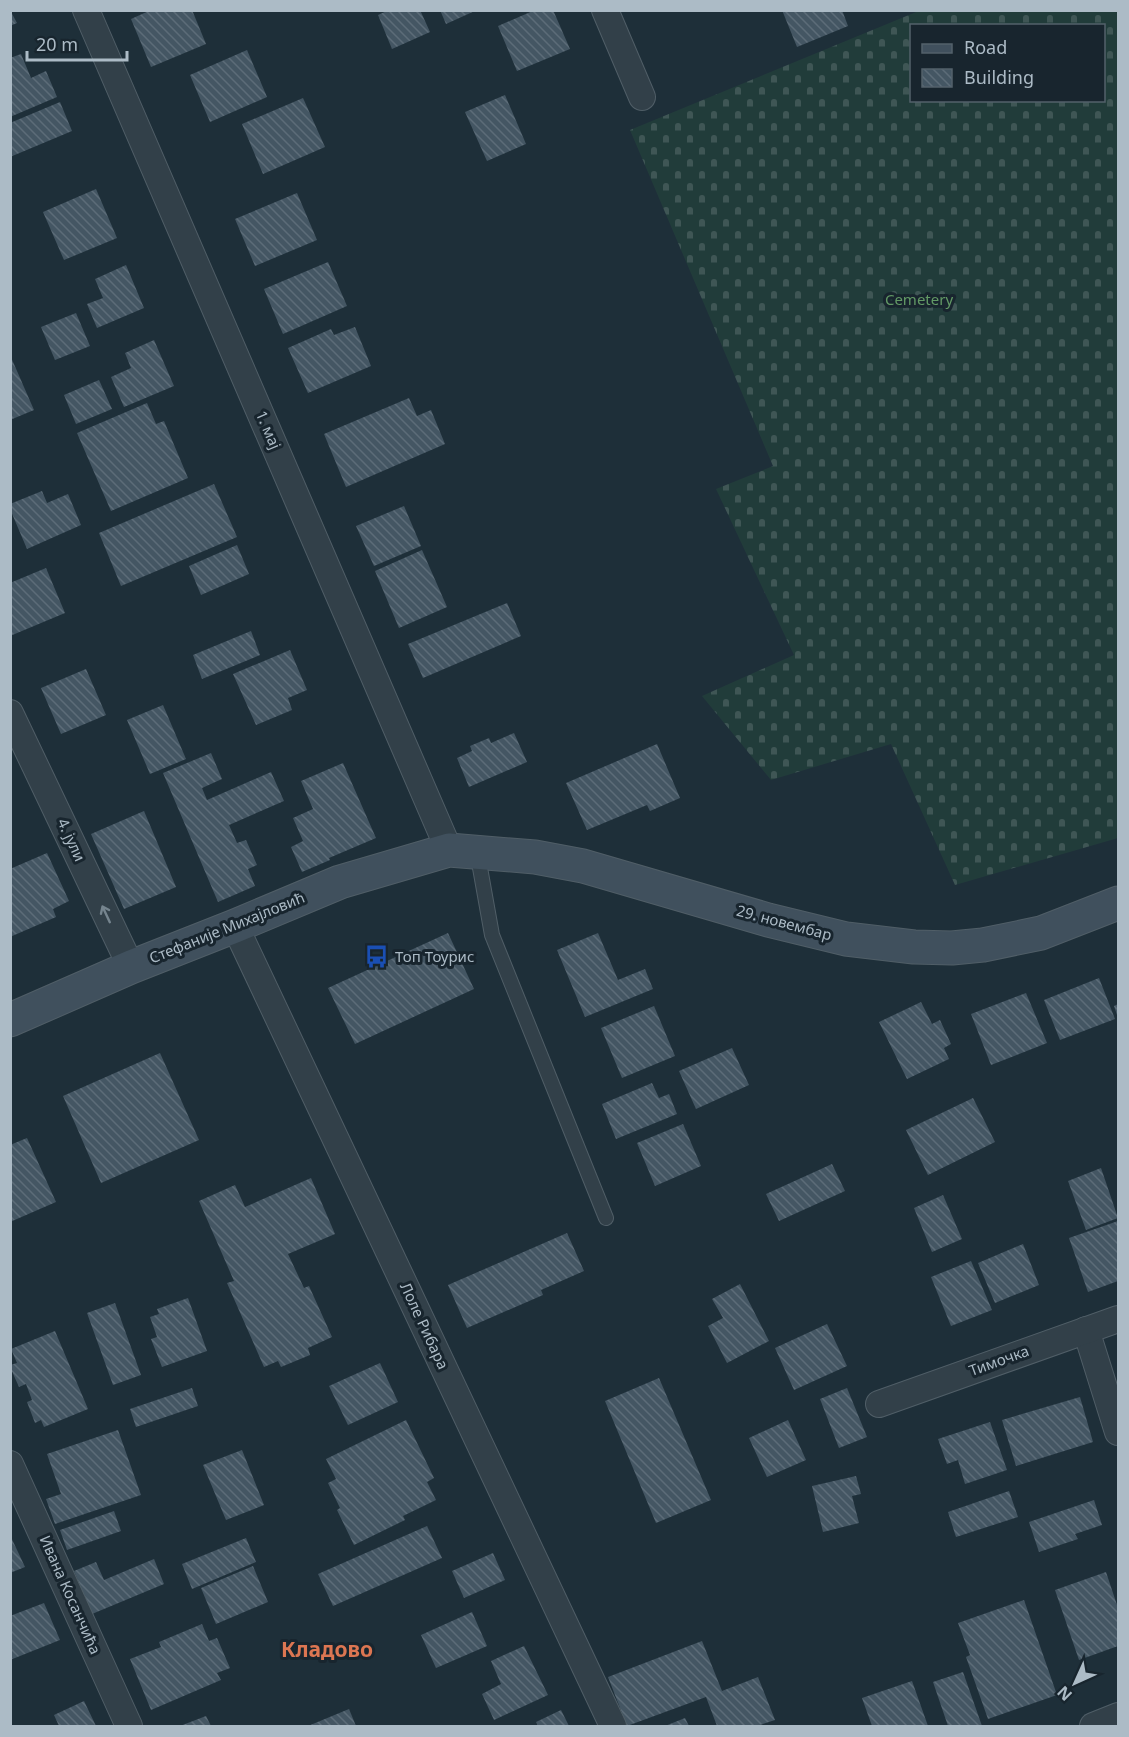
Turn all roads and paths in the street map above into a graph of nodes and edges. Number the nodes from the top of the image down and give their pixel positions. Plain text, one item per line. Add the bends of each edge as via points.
1 (87, 10) edge
2 (605, 10) edge
3 (642, 97) dead end
4 (10, 713) edge
5 (463, 850) junction
6 (1119, 903) edge
7 (235, 926) junction
8 (131, 967) junction
9 (10, 1020) edge
10 (606, 1218) dead end
11 (1119, 1319) edge
12 (1086, 1330) junction
13 (879, 1404) dead end
14 (1119, 1432) edge
15 (10, 1464) edge
16 (1119, 1716) edge
17 (129, 1726) edge
18 (613, 1726) edge
19 (1093, 1726) edge

1 - 5 street, 1. мај
2 - 3 street
8 -> 4 street, 4. јули
5 - 6 main road, 29. новембар via 583,866 835,937 914,947 984,945 1041,933
5 - 7 main road, Стефаније Михајловић via 340,882
5 - 10 lane via 492,935
7 - 8 main road, Стефаније Михајловић
7 - 18 street, Лоле Рибара
8 - 9 main road, Стефаније Михајловић
11 - 12 street, Тимочка
12 - 13 street, Тимочка
12 - 14 street
15 - 17 street, Ивана Косанчића
16 - 19 street

